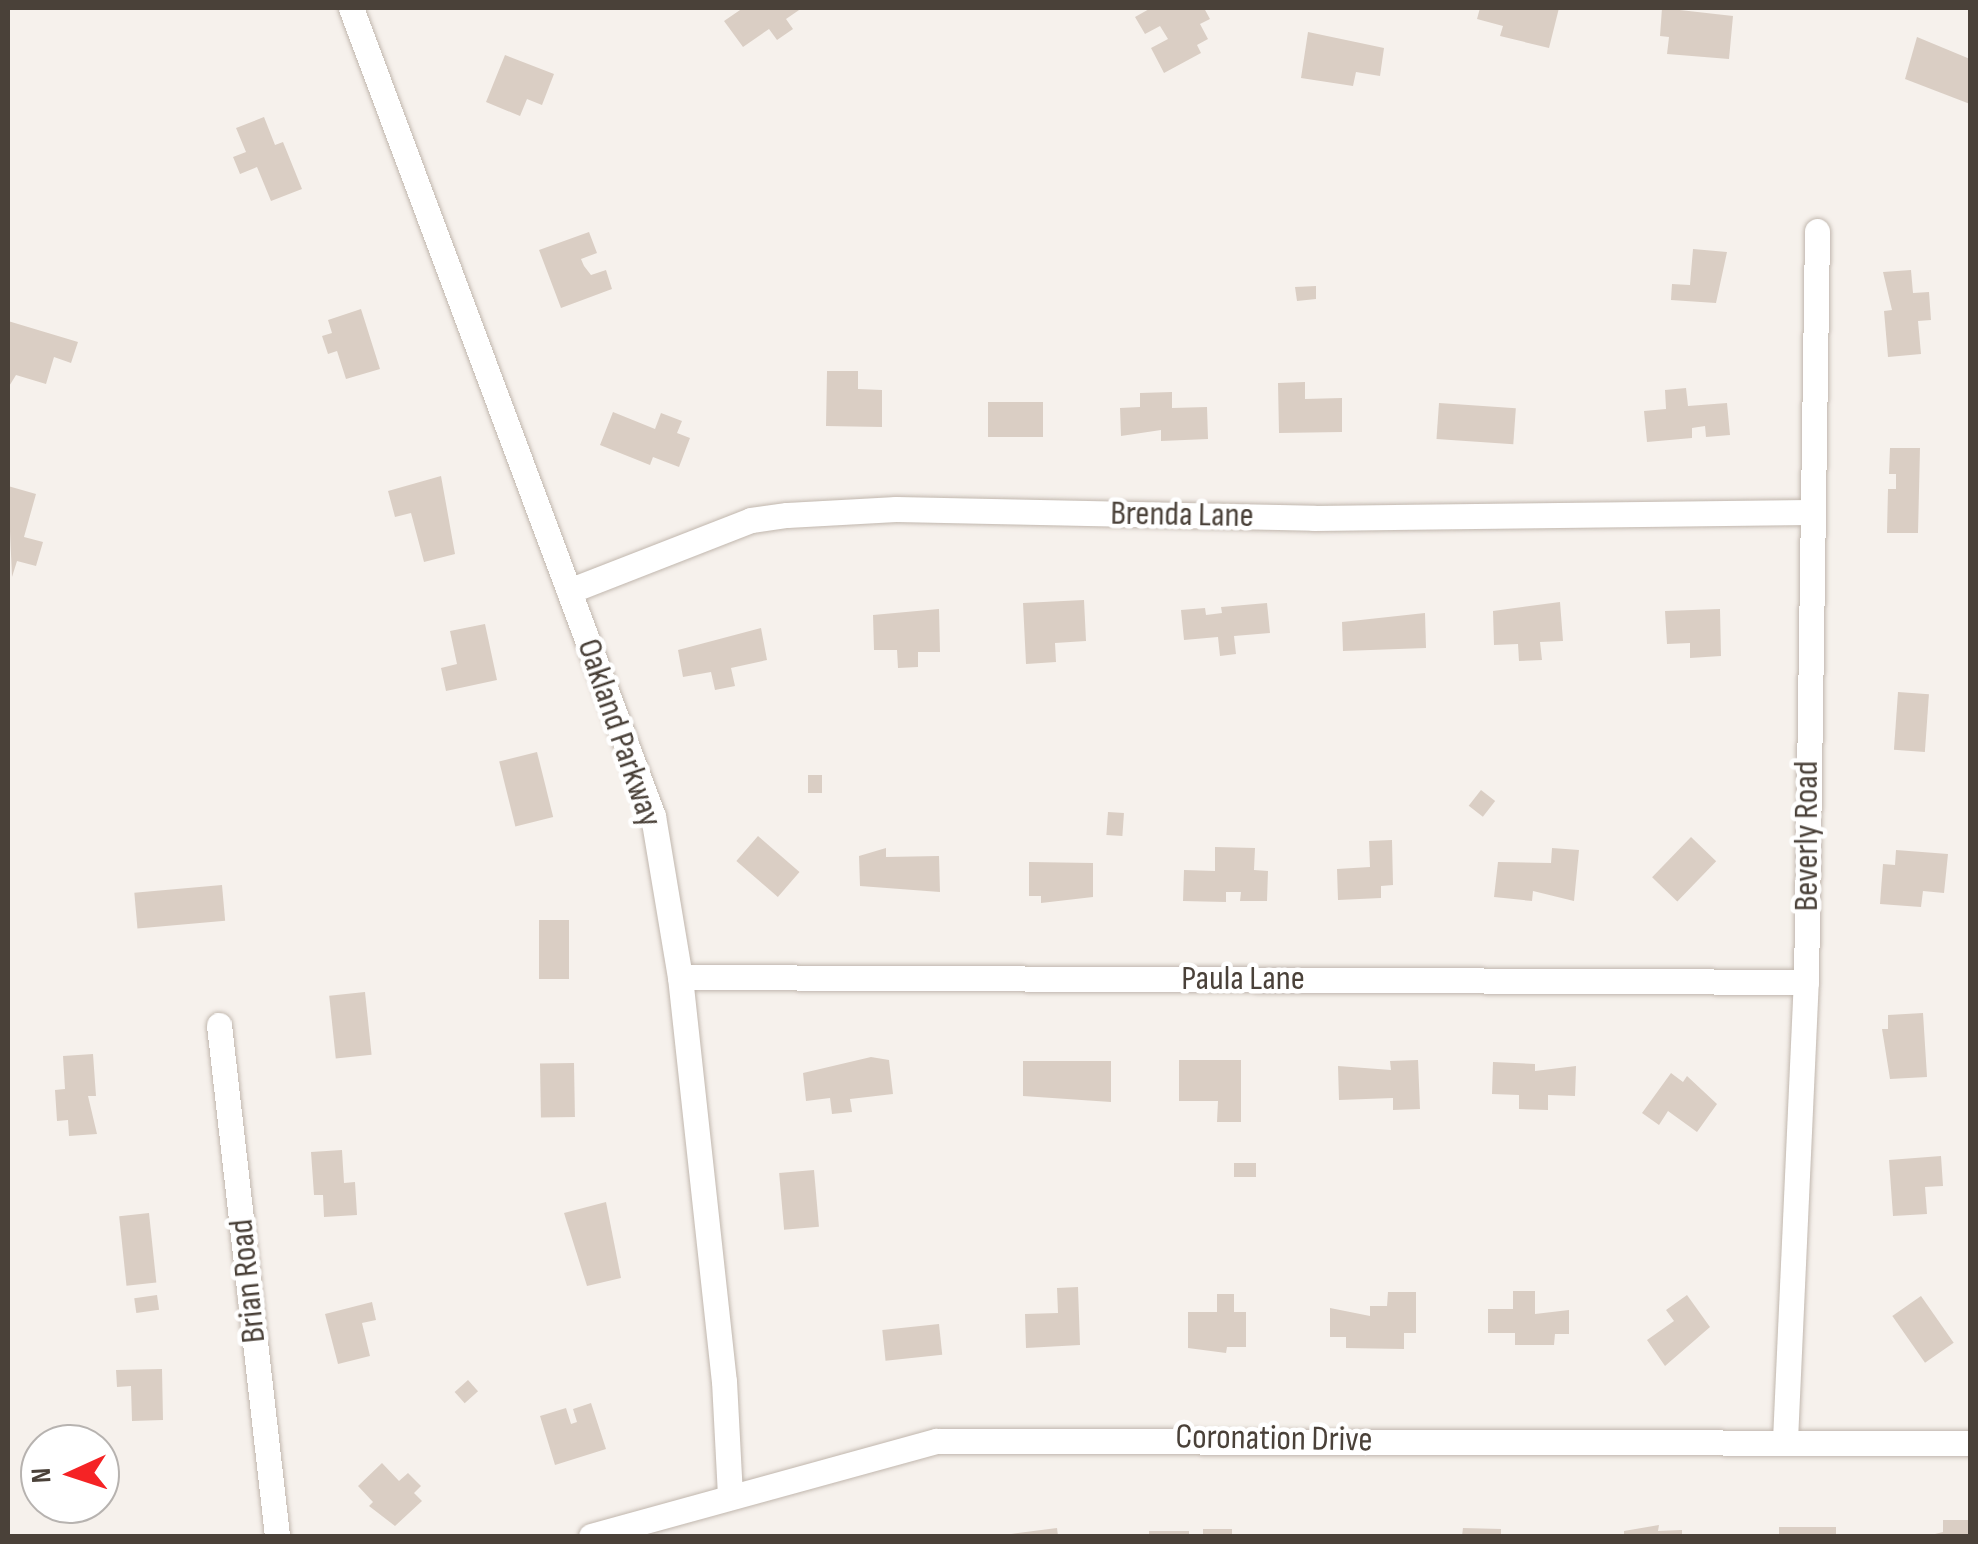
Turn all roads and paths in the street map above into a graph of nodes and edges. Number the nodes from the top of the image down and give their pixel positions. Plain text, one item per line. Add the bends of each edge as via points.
1 (354, 8) edge
2 (1817, 231) dead end
3 (1809, 512) junction
4 (569, 591) junction
5 (680, 977) junction
6 (1806, 982) junction
7 (219, 1025) dead end
8 (1785, 1440) junction
9 (1970, 1442) edge
10 (730, 1496) junction
11 (277, 1536) edge
12 (592, 1536) edge

1 - 4 street, Oakland Parkway
2 - 3 street, Beverly Road
3 - 4 street, Brenda Lane via 787,515 751,520
3 - 6 street, Beverly Road
4 - 5 street, Oakland Parkway via 653,816
5 - 6 street, Paula Lane
5 - 10 street, Oakland Parkway
6 - 8 street, Beverly Road
7 - 11 street, Brian Road
8 - 9 street, Coronation Drive
8 - 10 street, Coronation Drive via 1004,1437 891,1450
10 - 12 street, Coronation Drive

